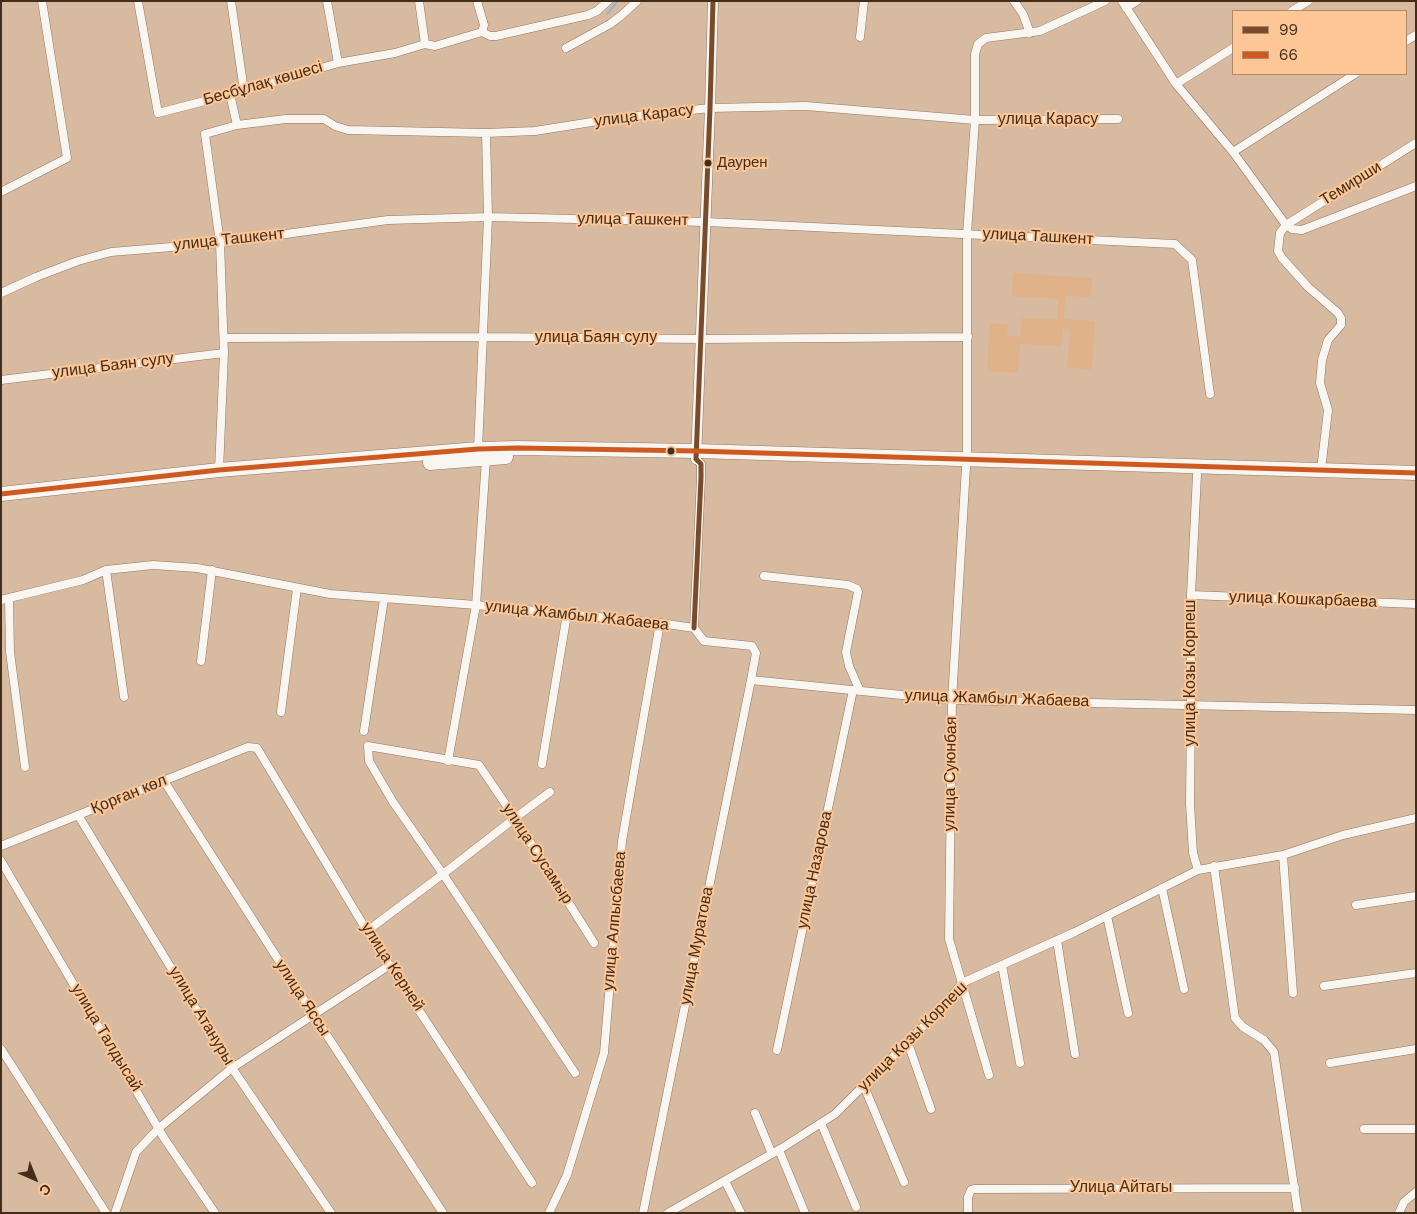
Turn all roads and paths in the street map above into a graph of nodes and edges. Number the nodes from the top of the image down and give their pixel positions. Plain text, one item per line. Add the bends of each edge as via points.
1 (42, 1) edge
2 (138, 1) edge
3 (231, 1) edge
4 (327, 1) edge
5 (419, 1) edge
6 (477, 1) edge
7 (608, 1) edge
8 (637, 1) edge
9 (713, 1) edge
10 (864, 1) edge
11 (1014, 1) edge
12 (1105, 1) edge
13 (1137, 1) edge
14 (1308, 1) edge
15 (1124, 5) edge
16 (1294, 10) edge
17 (482, 32) junction
18 (1030, 33) junction
19 (860, 37) dead end
20 (424, 44) junction
21 (566, 48) dead end
22 (1232, 49) edge
23 (338, 63) junction
24 (1353, 75) edge
25 (1176, 84) junction
26 (244, 91) junction
27 (230, 94) junction
28 (710, 108) junction
29 (1118, 119) dead end
30 (975, 120) junction
31 (237, 125) junction
32 (486, 133) junction
33 (1416, 143) edge
34 (1233, 152) junction
35 (1416, 186) edge
36 (1, 192) edge
37 (488, 217) junction
38 (706, 222) junction
39 (1286, 226) junction
40 (967, 234) junction
41 (220, 243) junction
42 (1, 293) edge
43 (484, 337) junction
44 (968, 337) junction
45 (224, 338) junction
46 (701, 339) junction
47 (224, 353) junction
48 (1, 380) edge
49 (1210, 394) dead end
50 (482, 454) junction
51 (696, 455) junction
52 (966, 463) junction
53 (219, 470) junction
54 (1321, 470) junction
55 (1416, 473) edge
56 (1197, 475) junction
57 (1416, 482) edge
58 (1, 494) edge
59 (1, 502) edge
60 (106, 570) junction
61 (212, 570) junction
62 (764, 576) dead end
63 (298, 588) junction
64 (1191, 595) junction
65 (5, 599) edge
66 (384, 599) junction
67 (1416, 604) edge
68 (476, 606) junction
69 (568, 614) junction
70 (660, 623) junction
71 (694, 628) junction
72 (201, 661) dead end
73 (751, 680) junction
74 (856, 690) junction
75 (124, 697) dead end
76 (952, 700) junction
77 (1192, 705) junction
78 (1416, 710) edge
79 (281, 712) dead end
80 (364, 731) dead end
81 (257, 748) joint
82 (448, 761) junction
83 (542, 764) dead end
84 (25, 767) dead end
85 (164, 781) junction
86 (550, 792) dead end
87 (78, 815) junction
88 (516, 818) junction
89 (1416, 818) edge
90 (1, 846) edge
91 (1283, 856) junction
92 (1, 861) edge
93 (1214, 866) junction
94 (1198, 870) junction
95 (443, 874) junction
96 (1162, 888) junction
97 (1416, 896) edge
98 (1356, 905) dead end
99 (1107, 916) junction
100 (368, 930) junction
101 (1057, 940) junction
102 (594, 943) dead end
103 (390, 965) junction
104 (1002, 965) junction
105 (1416, 973) edge
106 (962, 983) junction
107 (1324, 986) dead end
108 (1184, 989) dead end
109 (1292, 993) dead end
110 (1128, 1012) dead end
111 (313, 1014) junction
112 (908, 1043) junction
113 (1, 1049) edge
114 (1416, 1049) edge
115 (777, 1050) dead end
116 (1075, 1054) dead end
117 (1020, 1063) dead end
118 (1330, 1063) dead end
119 (232, 1068) junction
120 (575, 1073) dead end
121 (989, 1076) dead end
122 (864, 1086) junction
123 (931, 1109) dead end
124 (755, 1113) dead end
125 (821, 1123) junction
126 (159, 1128) junction
127 (1364, 1129) dead end
128 (1416, 1129) edge
129 (776, 1152) junction
130 (724, 1181) junction
131 (904, 1182) dead end
132 (532, 1183) dead end
133 (1295, 1188) junction
134 (1416, 1192) edge
135 (856, 1207) dead end
136 (673, 1212) edge
137 (106, 1213) edge
138 (115, 1213) edge
139 (215, 1213) edge
140 (331, 1213) edge
141 (443, 1213) edge
142 (548, 1213) edge
143 (643, 1213) edge
144 (741, 1213) edge
145 (805, 1213) edge
146 (968, 1213) edge
147 (1298, 1213) edge
148 (1399, 1213) edge

1 - 36 street via 67,158
2 - 27 street, Бесбұлақ көшесі via 158,112
3 - 26 street
4 - 23 street, Бесбұлақ көшесі
5 - 20 street
6 - 17 street via 484,25
7 - 17 street via 588,15 496,36
8 - 21 street via 610,24
9 - 28 street
10 - 19 street
11 - 18 street
12 - 18 street
13 - 15 street
14 - 16 street
15 - 25 street
17 - 20 street via 435,46
18 - 30 street, улица Суюнбая via 986,38 978,44 975,54
20 - 23 street via 395,53
22 - 25 street
23 - 26 street, Бесбұлақ көшесі
24 - 34 street
25 - 34 street
26 - 27 street, Бесбұлақ көшесі
27 - 31 street
28 - 30 street, улица Карасу via 806,106
28 - 32 street, улица Карасу via 535,131
28 - 38 street
29 - 30 street, улица Карасу
30 - 40 street, улица Суюнбая
31 - 32 street, улица Карасу via 286,119 324,119 348,130
31 - 41 street, улица Карасу via 205,134
32 - 37 street
33 - 39 street, Темирши
34 - 39 street
35 - 39 street via 1302,230
37 - 38 street, улица Ташкент
37 - 41 street, улица Ташкент via 388,220
37 - 43 street
38 - 40 street, улица Ташкент
38 - 46 street
39 - 54 street via 1280,233 1278,251 1282,258 1341,318 1341,325 1328,340 1322,360 1320,383 1328,410
40 - 44 street, улица Суюнбая
40 - 49 street, улица Ташкент via 1175,244 1192,260
41 - 42 street, улица Ташкент via 111,252 44,274
41 - 45 street
43 - 45 street, улица Баян сулу
43 - 46 street, улица Баян сулу
43 - 50 street
44 - 46 street, улица Баян сулу
44 - 52 street, улица Суюнбая
45 - 47 street
46 - 51 street
47 - 48 street, улица Баян сулу
47 - 53 street
50 - 51 highway
50 - 53 highway
50 - 59 highway
50 - 68 street
51 - 52 highway
51 - 71 street via 701,464 701,478
52 - 54 highway
52 - 56 highway
52 - 76 street, улица Суюнбая
53 - 58 highway
54 - 55 highway
56 - 57 highway
56 - 64 street, улица Козы Корпеш
60 - 61 street, улица Жамбыл Жабаева via 153,565
60 - 65 street, улица Жамбыл Жабаева via 83,580
60 - 75 street
61 - 63 street, улица Жамбыл Жабаева
61 - 72 street
62 - 74 street via 857,588 846,652
63 - 66 street, улица Жамбыл Жабаева
63 - 79 street
64 - 67 street, улица Кошкарбаева
64 - 77 street, улица Козы Корпеш
65 - 84 street
66 - 68 street, улица Жамбыл Жабаева
66 - 80 street
68 - 69 street, улица Жамбыл Жабаева
68 - 82 street
69 - 70 street, улица Жамбыл Жабаева
69 - 83 street
70 - 71 street, улица Жамбыл Жабаева
70 - 142 street, улица Алпысбаева via 622,841 604,1053 567,1175
71 - 73 street, улица Жамбыл Жабаева via 704,641 752,646 756,654
73 - 74 street, улица Жамбыл Жабаева
73 - 143 street, улица Муратова
74 - 76 street, улица Жамбыл Жабаева
74 - 115 street, улица Назарова
76 - 77 street, улица Жамбыл Жабаева
76 - 106 street, улица Суюнбая via 949,939
77 - 78 street, улица Жамбыл Жабаева
77 - 94 street, улица Козы Корпеш via 1190,804 1193,853
81 - 85 street, Қорған көл via 248,747
81 - 100 street, улица Керней
82 - 88 street, улица Сусамыр via 479,765
82 - 95 street via 368,746 369,761 393,802
85 - 87 street, Қорған көл
85 - 111 street, улица Яссы
86 - 88 street
87 - 90 street, Қорған көл
87 - 119 street, улица Атануры
88 - 95 street
88 - 102 street, улица Сусамыр
89 - 91 street, улица Козы Корпеш via 1343,835
91 - 93 street, улица Козы Корпеш
91 - 109 street
92 - 126 street, улица Талдысай
93 - 94 street, улица Козы Корпеш
93 - 133 street via 1235,1018 1274,1052
94 - 96 street, улица Козы Корпеш
95 - 100 street
95 - 120 street
96 - 99 street, улица Козы Корпеш
96 - 108 street
97 - 98 street
99 - 101 street, улица Козы Корпеш
99 - 110 street
100 - 103 street, улица Керней
101 - 104 street, улица Козы Корпеш
101 - 116 street
103 - 111 street
103 - 132 street, улица Керней
104 - 106 street, улица Козы Корпеш
104 - 117 street
105 - 107 street
106 - 112 street, улица Козы Корпеш
106 - 121 street, улица Суюнбая
111 - 119 street
111 - 141 street, улица Яссы
112 - 122 street, улица Козы Корпеш
112 - 123 street
113 - 137 street
114 - 118 street
119 - 126 street
119 - 140 street, улица Атануры
122 - 125 street, улица Козы Корпеш
122 - 131 street
124 - 129 street
125 - 129 street, улица Козы Корпеш
125 - 135 street
126 - 138 street via 136,1152
126 - 139 street, улица Талдысай
127 - 128 street
129 - 130 street, улица Козы Корпеш
129 - 145 street
130 - 136 street, улица Козы Корпеш
130 - 144 street
133 - 146 street, Улица Айтагы via 974,1189 970,1190 968,1197
133 - 147 street
134 - 148 street via 1404,1202

